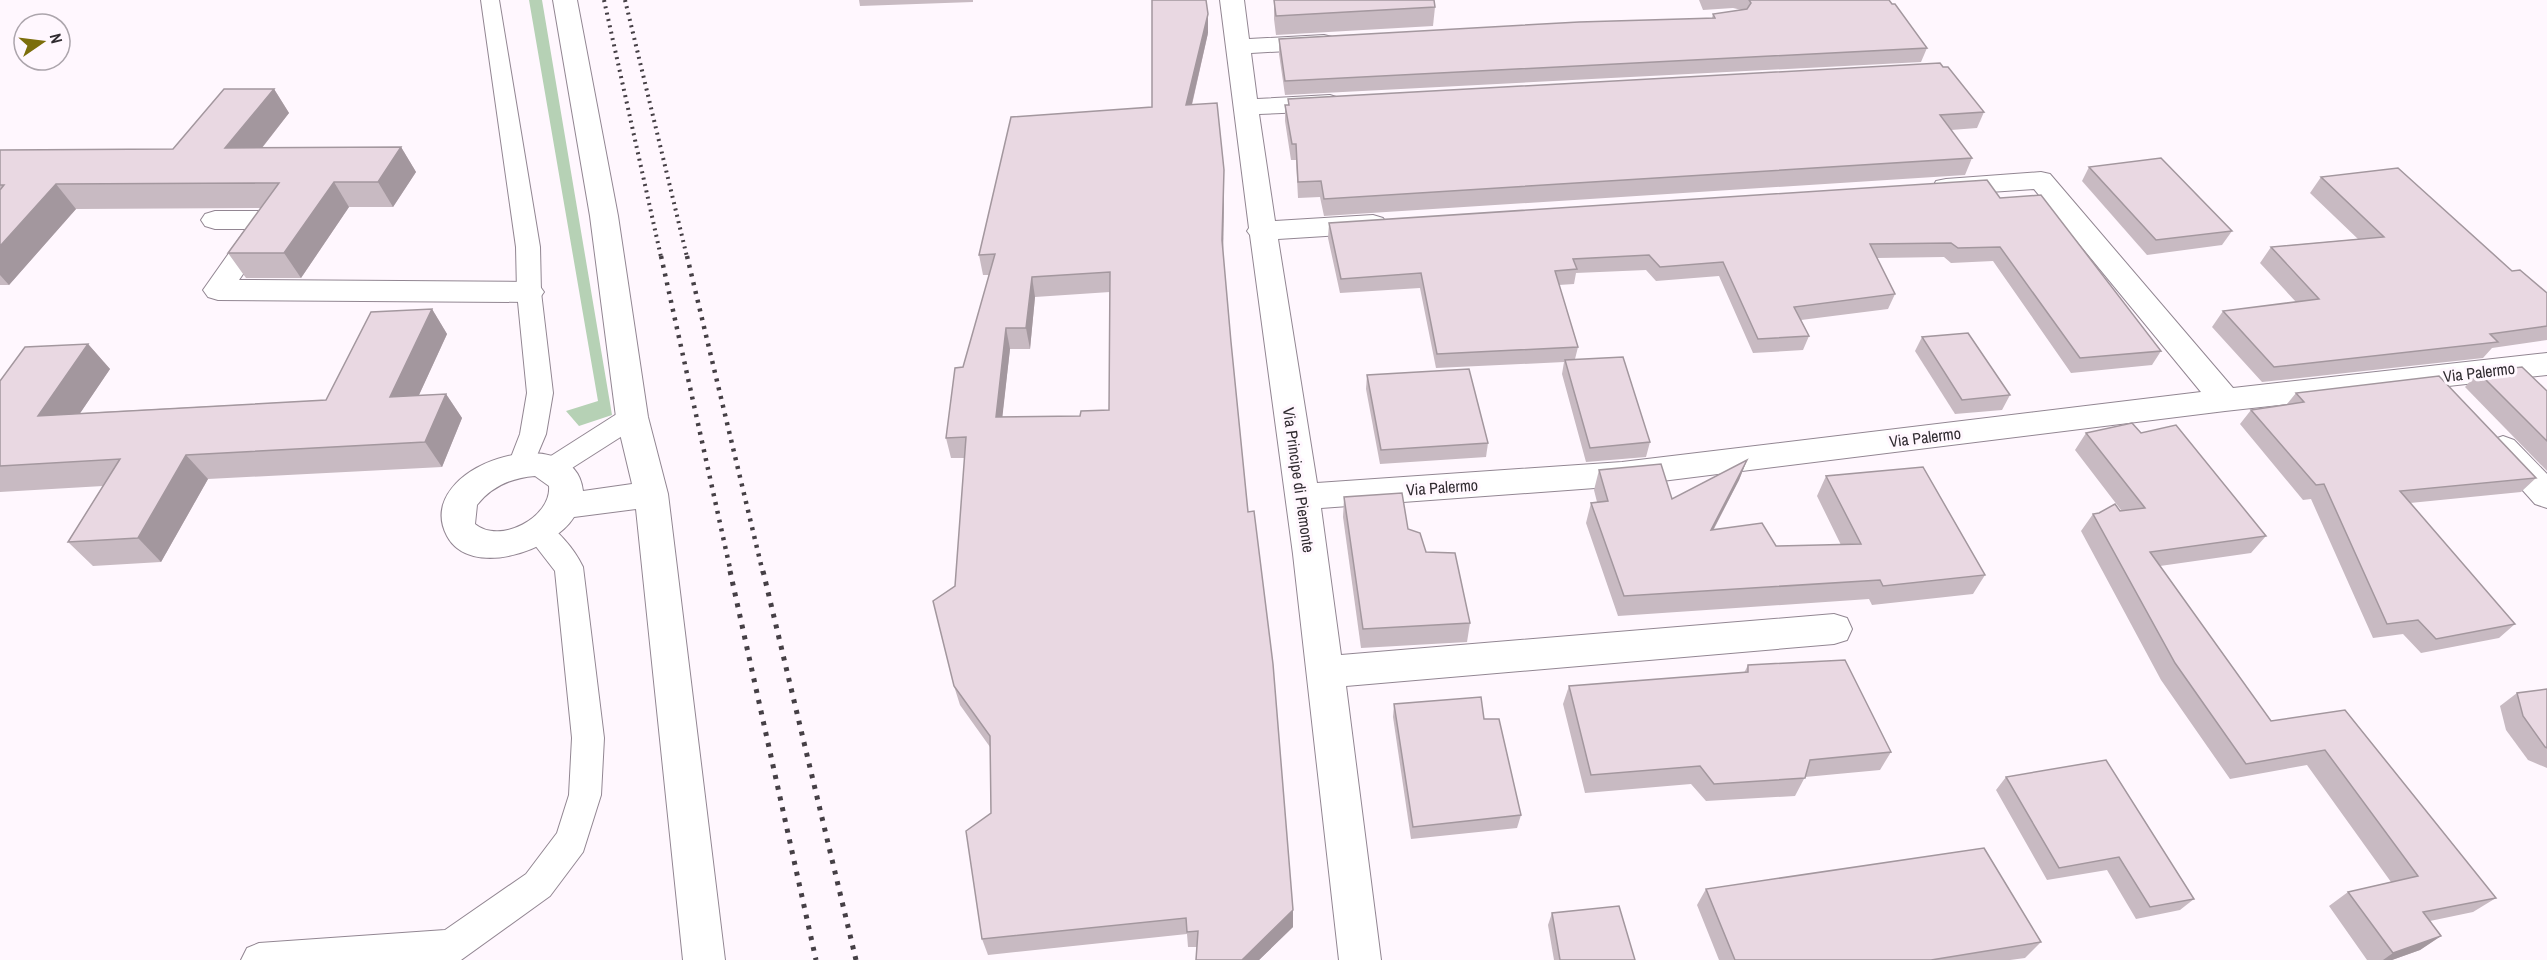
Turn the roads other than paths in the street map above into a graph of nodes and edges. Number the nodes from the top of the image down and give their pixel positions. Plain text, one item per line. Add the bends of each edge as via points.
1 (490, 0) edge
2 (565, 0) edge
3 (1232, 0) edge
4 (1344, 40) edge
5 (1238, 47) junction
6 (1353, 102) edge
7 (1246, 107) junction
8 (1923, 188) edge
9 (215, 220) edge
10 (1403, 222) edge
11 (1262, 231) junction
12 (529, 292) junction
13 (2547, 364) edge
14 (2434, 377) junction
15 (2225, 400) junction
16 (2458, 402) edge
17 (632, 417) junction
18 (2483, 428) edge
19 (536, 467) junction
20 (651, 494) junction
21 (2547, 495) edge
22 (1302, 497) junction
23 (563, 506) junction
24 (538, 531) junction
25 (1834, 629) dead end
26 (1325, 672) junction
27 (259, 960) edge
28 (704, 960) edge
29 (1360, 960) edge

1 - 12 lane via 528,247
2 - 17 street via 604,216
3 - 5 street, Via Principe di Piemonte
4 - 5 street
5 - 7 street, Via Principe di Piemonte
6 - 7 street
7 - 11 street, Via Principe di Piemonte
8 - 15 street via 2041,180
9 - 12 street via 266,220 218,290
10 - 11 street
11 - 22 street, Via Principe di Piemonte
12 - 19 lane via 540,393 533,434
13 - 14 street, Via Palermo
14 - 15 street, Via Palermo
14 - 16 street
15 - 22 street, Via Palermo via 1622,474
17 - 19 lane
17 - 20 street
18 - 21 street
19 - 23 street via 561,475 567,483
19 - 24 street via 504,469 473,486 457,511 457,523 472,541 487,544 513,542
20 - 23 street
20 - 28 street
22 - 26 street, Via Principe di Piemonte
23 - 24 street
24 - 27 lane via 569,567 587,727 585,795 571,842 538,885 451,947
25 - 26 street
26 - 29 street, Via Principe di Piemonte

